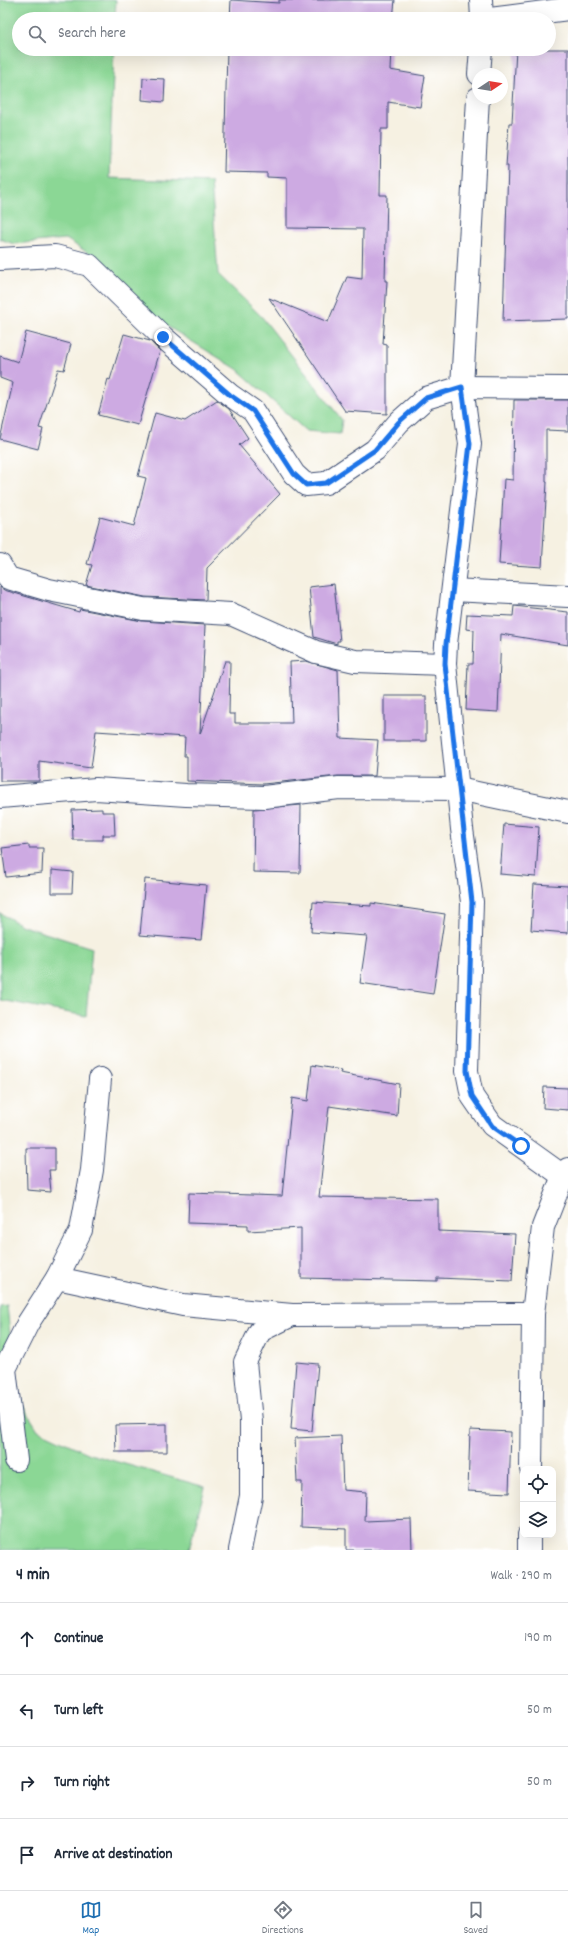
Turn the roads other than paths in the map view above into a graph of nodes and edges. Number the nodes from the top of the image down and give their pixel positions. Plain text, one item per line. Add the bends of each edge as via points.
1 (481, 0) edge
2 (568, 9) edge
3 (482, 12) edge
4 (545, 12) edge
5 (480, 56) edge
6 (479, 68) edge
7 (478, 104) edge
8 (0, 259) edge
9 (462, 387) junction
10 (568, 388) edge
11 (0, 565) edge
12 (453, 590) junction
13 (568, 596) edge
14 (445, 664) junction
15 (458, 789) junction
16 (0, 797) edge
17 (568, 812) edge
18 (100, 1079) dead end
19 (566, 1172) edge
20 (57, 1278) junction
21 (533, 1314) junction
22 (292, 1315) junction
23 (16, 1460) dead end
24 (530, 1466) edge
25 (529, 1538) edge
26 (240, 1550) edge
27 (529, 1550) edge

1 - 3 street
2 - 4 street
5 - 6 street
7 - 9 street
8 - 9 street via 55,256 89,265 163,337 230,395 253,411 294,474 306,485 326,483 375,450 399,422 426,398
9 - 10 street
9 - 12 street via 470,444
11 - 14 street via 8,578 49,590 143,609 231,614 316,652 354,661
12 - 13 street
12 - 14 street
14 - 15 street
15 - 16 street via 339,788 264,797 96,789
15 - 17 street
15 - 19 street via 472,902 467,1071 472,1096 492,1126
18 - 20 street via 92,1170 81,1230
19 - 21 street via 543,1227
20 - 22 street via 183,1305
20 - 23 street via 28,1323 5,1369
21 - 22 street
21 - 24 street
22 - 26 street via 260,1331 245,1362 251,1421 251,1496
25 - 27 street

